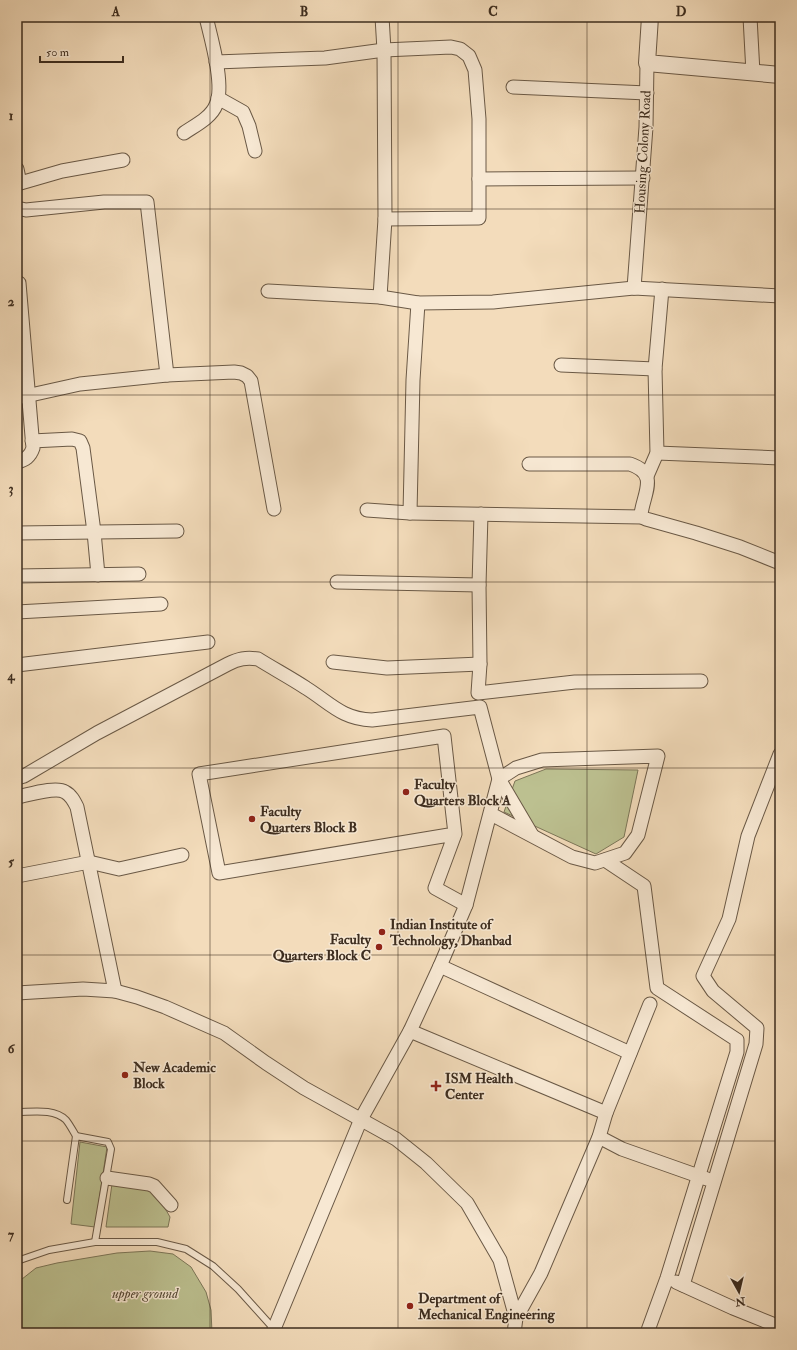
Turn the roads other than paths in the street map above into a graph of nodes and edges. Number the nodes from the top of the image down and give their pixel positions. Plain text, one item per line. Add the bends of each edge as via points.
1 (206, 17) edge
2 (382, 17) edge
3 (650, 17) edge
4 (750, 17) edge
5 (384, 50) junction
6 (216, 62) junction
7 (647, 63) junction
8 (753, 73) junction
9 (780, 75) edge
10 (513, 87) dead end
11 (647, 93) junction
12 (218, 98) junction
13 (184, 133) dead end
14 (255, 151) dead end
15 (123, 160) dead end
16 (17, 169) edge
17 (642, 178) junction
18 (479, 179) junction
19 (18, 183) edge
20 (17, 208) edge
21 (385, 219) junction
22 (19, 283) dead end
23 (634, 288) junction
24 (662, 289) junction
25 (268, 291) dead end
26 (780, 296) edge
27 (380, 297) junction
28 (418, 303) junction
29 (561, 365) dead end
30 (655, 369) junction
31 (166, 375) junction
32 (22, 397) edge
33 (32, 441) junction
34 (657, 453) junction
35 (780, 458) edge
36 (17, 462) edge
37 (529, 464) dead end
38 (647, 476) junction
39 (274, 509) dead end
40 (367, 510) dead end
41 (410, 512) junction
42 (481, 514) junction
43 (642, 517) junction
44 (177, 531) dead end
45 (94, 532) junction
46 (17, 533) edge
47 (780, 563) edge
48 (138, 574) dead end
49 (98, 575) junction
50 (17, 576) edge
51 (337, 582) dead end
52 (479, 585) junction
53 (161, 604) dead end
54 (17, 612) edge
55 (208, 642) dead end
56 (334, 662) dead end
57 (480, 664) junction
58 (17, 665) edge
59 (701, 681) dead end
60 (780, 754) edge
61 (17, 778) edge
62 (500, 779) junction
63 (17, 797) edge
64 (491, 814) junction
65 (455, 834) junction
66 (532, 835) junction
67 (182, 855) dead end
68 (605, 860) junction
69 (89, 862) junction
70 (17, 876) edge
71 (466, 905) junction
72 (440, 966) junction
73 (115, 991) junction
74 (17, 993) edge
75 (650, 1004) dead end
76 (410, 1031) junction
77 (630, 1053) junction
78 (17, 1112) edge
79 (606, 1113) junction
80 (361, 1119) junction
81 (76, 1136) junction
82 (599, 1137) junction
83 (699, 1176) junction
84 (107, 1178) junction
85 (714, 1182) junction
86 (67, 1200) dead end
87 (171, 1205) dead end
88 (95, 1242) junction
89 (17, 1261) edge
90 (667, 1278) junction
91 (683, 1285) junction
92 (516, 1318) junction
93 (780, 1327) edge
94 (276, 1331) edge
95 (514, 1333) edge
96 (647, 1333) edge

1 - 6 street
2 - 5 street
3 - 7 street, Housing Colony Road
4 - 8 street
5 - 6 street via 325,58
5 - 18 street via 451,47 469,56 475,70 479,119
5 - 21 street
6 - 12 street via 220,92
7 - 8 street
7 - 11 street, Housing Colony Road
8 - 9 street
10 - 11 street
11 - 17 street, Housing Colony Road
12 - 13 street via 216,106 207,117
12 - 14 street via 242,112 249,126
15 - 19 street via 62,171
16 - 19 street
17 - 18 street
17 - 23 street, Housing Colony Road
18 - 21 street via 479,218
20 - 31 street via 26,210 104,202 147,202
21 - 27 street
22 - 32 street
23 - 24 street
23 - 28 street via 493,302
24 - 26 street
24 - 30 street
25 - 27 street
27 - 28 street
28 - 41 street via 413,380
29 - 30 street
30 - 34 street
31 - 32 street via 80,384
31 - 39 street via 225,371 247,376 251,381
32 - 33 street
33 - 36 street via 30,455
33 - 45 street via 80,441
34 - 35 street
34 - 38 street
37 - 38 street via 630,464
38 - 43 street via 648,486
40 - 41 street
41 - 42 street
42 - 43 street
42 - 52 street
43 - 47 street via 733,545
44 - 45 street
45 - 46 street
45 - 49 street
48 - 49 street
49 - 50 street
51 - 52 street
52 - 57 street
53 - 54 street
55 - 58 street
56 - 57 street via 387,668
57 - 59 street via 478,693 575,682
60 - 85 street via 748,836 729,919 703,976 713,991 757,1028 756,1044
61 - 62 street via 103,729 228,664 245,658 258,660 306,688 343,714 360,720 480,707
62 - 64 street
62 - 66 street
62 - 68 street via 516,768 542,760 658,756 638,836 625,853
63 - 69 street via 50,790 63,790 70,795 77,806
64 - 66 street
64 - 71 street
65 - 65 street via 444,736 199,774 219,873
65 - 71 street via 435,888
66 - 68 street via 572,857 595,863
67 - 69 street via 119,869
68 - 83 street via 644,886 657,988 737,1040 737,1052
69 - 70 street
69 - 73 street
71 - 72 street
72 - 76 street
72 - 77 street
73 - 74 street via 82,989
73 - 80 street via 166,1007 224,1033 304,1088
75 - 77 street
76 - 79 street
76 - 80 street
77 - 79 street
78 - 81 lane via 50,1112 59,1115 66,1120
79 - 82 street
80 - 92 street via 396,1139 426,1163 467,1203 500,1260
80 - 94 street
81 - 84 lane via 108,1142 111,1149
81 - 86 lane
82 - 83 street via 622,1149
82 - 92 street via 541,1273
83 - 85 street
83 - 90 street
84 - 87 street via 154,1186
84 - 88 lane
85 - 91 street
88 - 89 lane via 49,1250
88 - 94 lane via 157,1242 186,1249 213,1266
90 - 91 street
90 - 96 street
91 - 93 street
92 - 95 street

